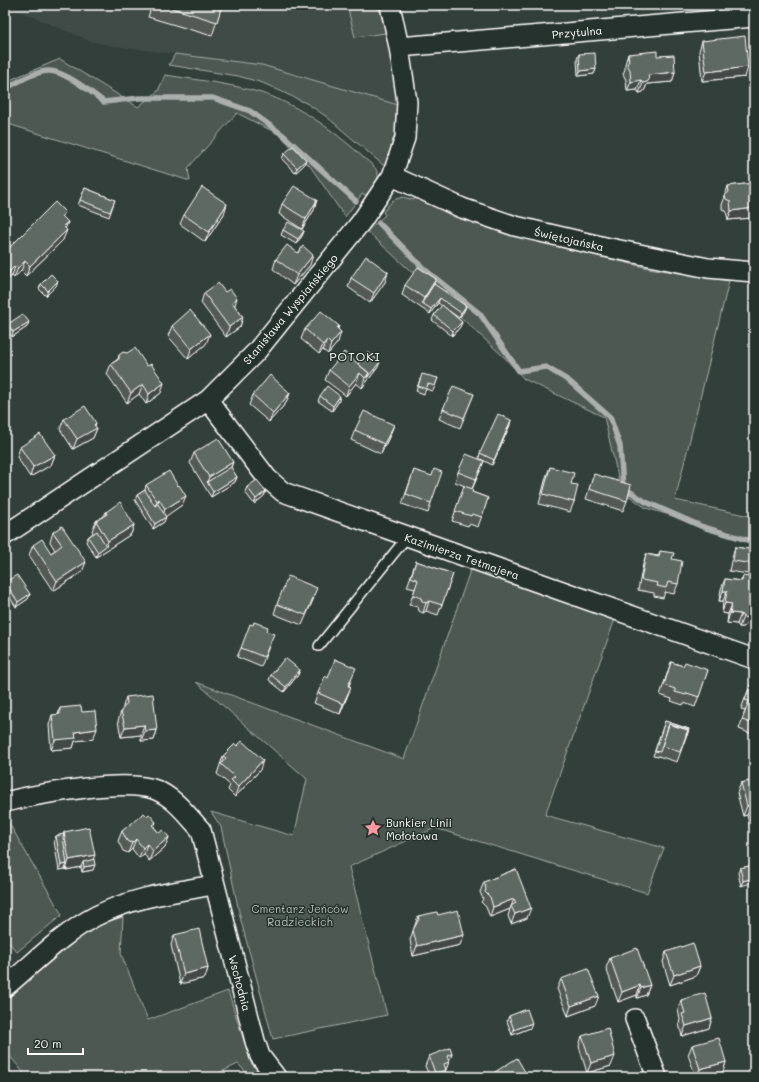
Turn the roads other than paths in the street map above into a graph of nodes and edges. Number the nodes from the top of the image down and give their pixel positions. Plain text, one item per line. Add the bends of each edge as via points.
1 (390, 5) edge
2 (754, 17) edge
3 (399, 47) junction
4 (392, 176) junction
5 (754, 272) edge
6 (208, 400) junction
7 (5, 535) edge
8 (407, 537) junction
9 (319, 646) dead end
10 (754, 659) edge
11 (5, 802) edge
12 (214, 885) junction
13 (5, 987) edge
14 (635, 1019) dead end
15 (276, 1077) edge
16 (657, 1077) edge

1 - 3 street, Stanisława Wyspiańskiego
2 - 3 street, Przytulna
3 - 4 street, Stanisława Wyspiańskiego via 407,102 405,138
4 - 5 street, Świętojańska via 462,208 515,226 708,268
4 - 6 street, Stanisława Wyspiańskiego via 361,222 256,352
6 - 7 street, Stanisława Wyspiańskiego
6 - 8 street, Kazimierza Tetmajera via 267,478 283,492
8 - 9 lane
8 - 10 street, Kazimierza Tetmajera
11 - 12 street, Wschodnia via 31,795 129,785 155,790 178,803 201,830
12 - 13 street via 126,904 96,916 63,938
12 - 15 street, Wschodnia via 255,1041 260,1056
14 - 16 street

